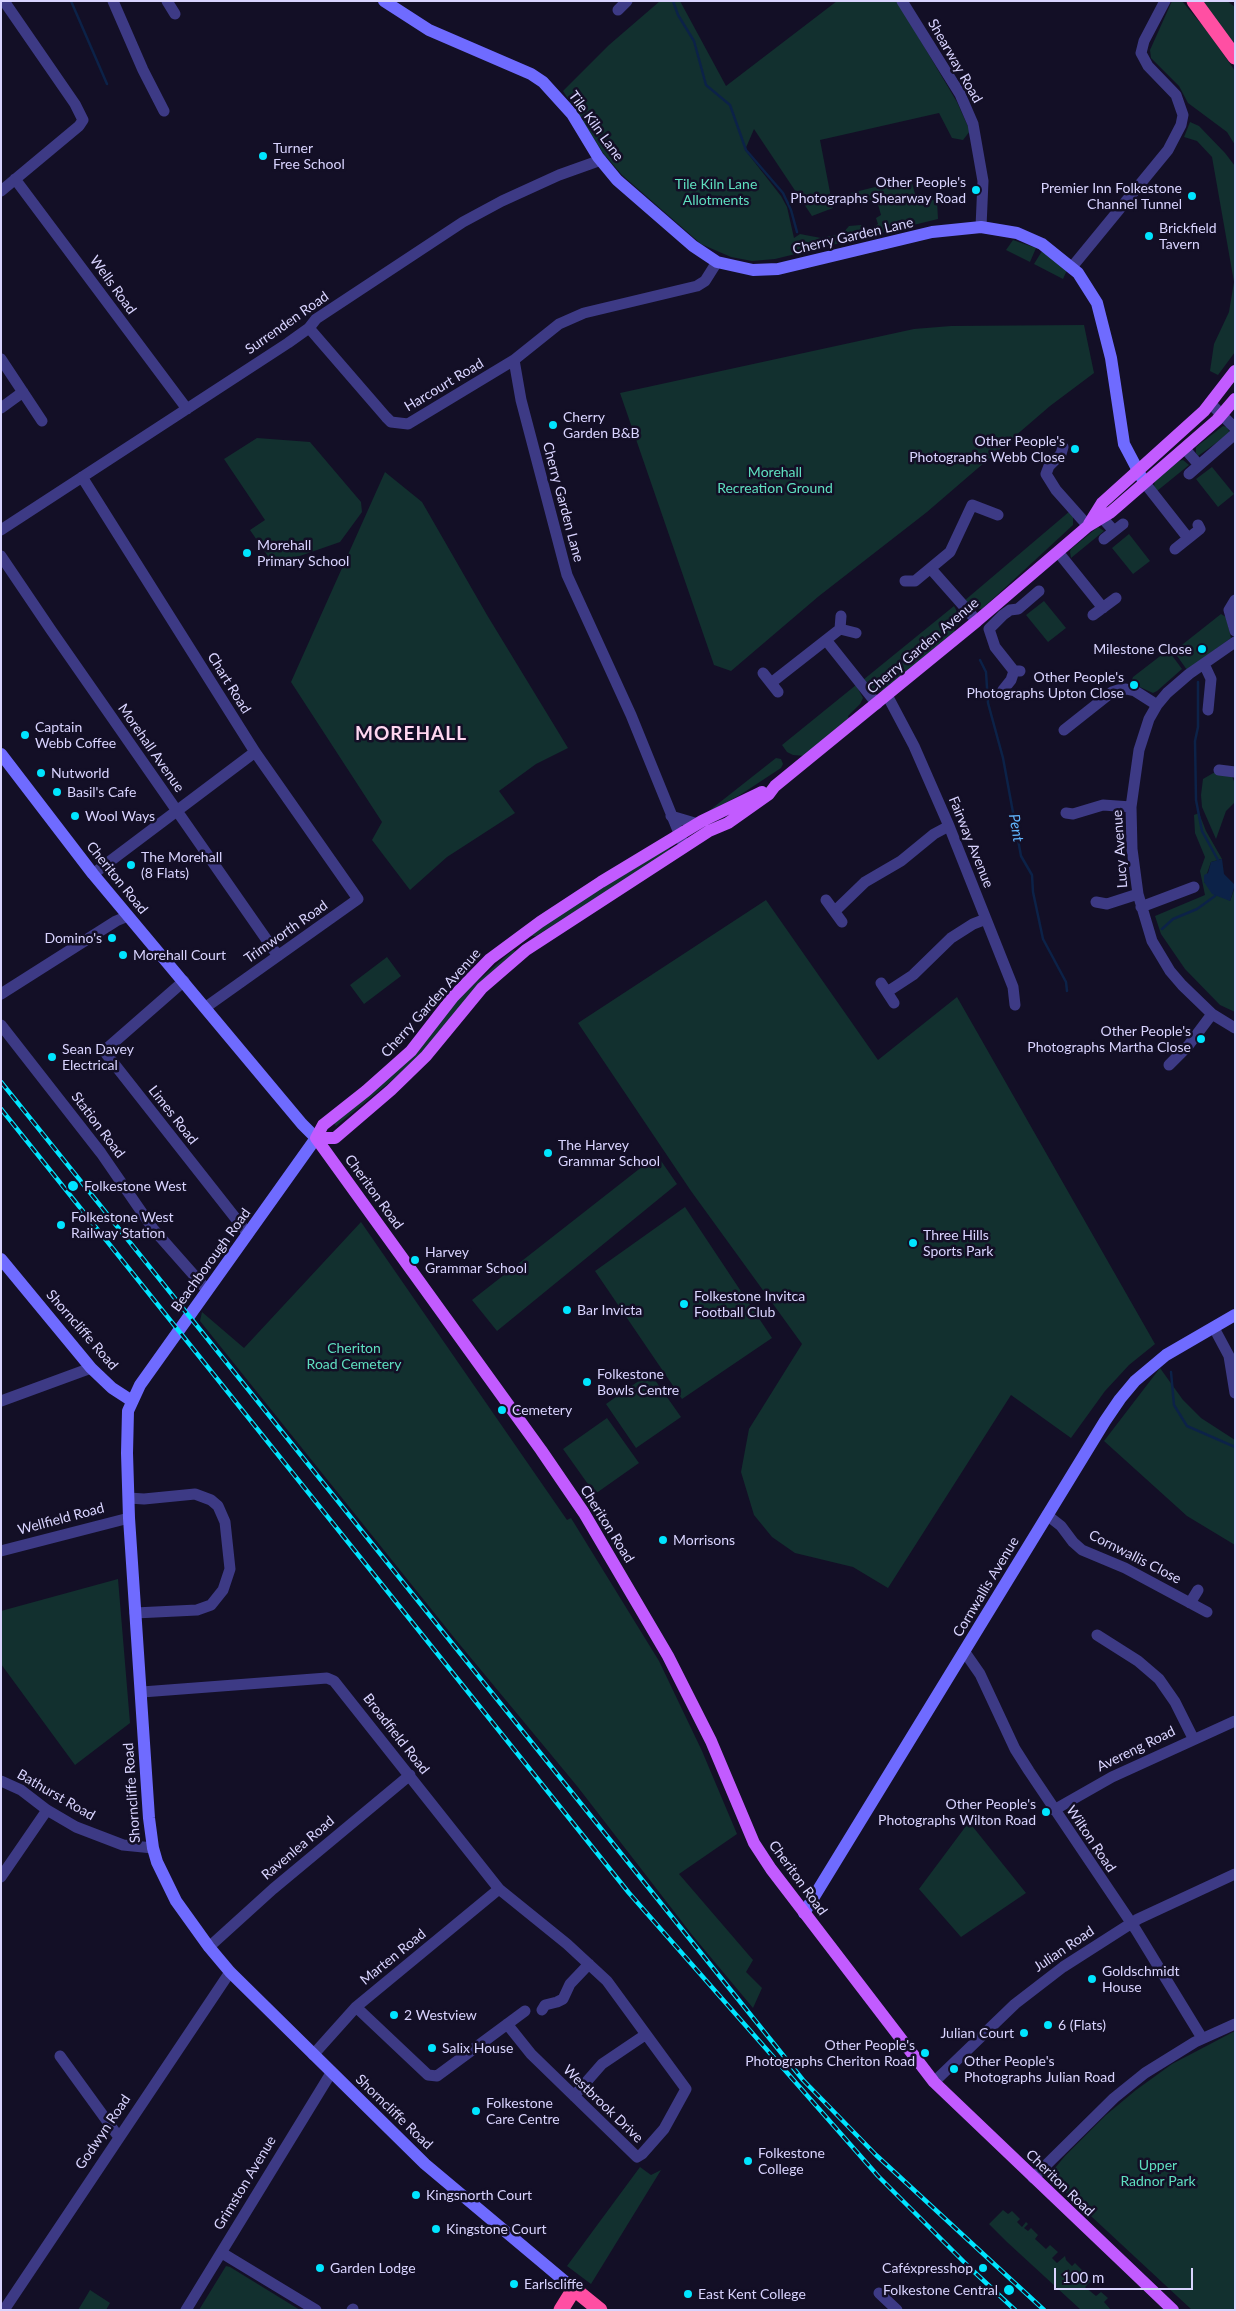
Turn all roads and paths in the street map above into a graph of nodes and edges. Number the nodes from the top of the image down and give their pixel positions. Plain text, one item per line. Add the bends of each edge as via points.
1 (4, 1) edge
2 (113, 1) edge
3 (167, 1) edge
4 (384, 1) edge
5 (627, 1) edge
6 (902, 1) edge
7 (1165, 1) edge
8 (1194, 1) edge
9 (618, 10) dead end
10 (175, 14) dead end
11 (1235, 57) edge
12 (164, 111) dead end
13 (601, 160) junction
14 (6, 184) edge
15 (981, 227) junction
16 (717, 262) junction
17 (1072, 267) junction
18 (309, 328) junction
19 (1, 359) edge
20 (514, 360) junction
21 (1235, 371) edge
22 (23, 392) junction
23 (1235, 399) edge
24 (1210, 403) junction
25 (1, 408) edge
26 (187, 409) junction
27 (1222, 414) junction
28 (42, 421) dead end
29 (1235, 428) edge
30 (1235, 434) edge
31 (1063, 448) dead end
32 (1185, 448) junction
33 (1199, 464) junction
34 (1138, 470) junction
35 (1189, 474) dead end
36 (82, 477) junction
37 (1144, 482) junction
38 (998, 514) dead end
39 (1100, 514) junction
40 (1198, 525) dead end
41 (1088, 526) junction
42 (1, 530) edge
43 (1188, 538) junction
44 (1104, 539) dead end
45 (1174, 549) dead end
46 (1058, 552) junction
47 (1, 556) edge
48 (931, 569) junction
49 (905, 581) dead end
50 (1018, 586) junction
51 (1039, 591) dead end
52 (1116, 598) dead end
53 (1029, 600) junction
54 (1235, 600) edge
55 (841, 616) dead end
56 (977, 621) junction
57 (840, 629) junction
58 (1235, 631) edge
59 (856, 633) dead end
60 (826, 640) junction
61 (1235, 642) edge
62 (1204, 664) junction
63 (763, 673) dead end
64 (1003, 690) dead end
65 (887, 695) junction
66 (877, 704) junction
67 (1157, 705) junction
68 (1208, 710) dead end
69 (1064, 730) dead end
70 (255, 752) junction
71 (1, 754) edge
72 (1219, 770) dead end
73 (1235, 772) edge
74 (776, 786) junction
75 (1131, 807) junction
76 (177, 810) junction
77 (1066, 813) dead end
78 (671, 816) junction
79 (698, 824) junction
80 (949, 826) junction
81 (682, 841) junction
82 (662, 846) junction
83 (93, 874) junction
84 (1194, 887) dead end
85 (1138, 894) junction
86 (358, 899) joint
87 (826, 900) dead end
88 (1096, 902) dead end
89 (1141, 907) junction
90 (835, 911) junction
91 (128, 916) junction
92 (986, 919) junction
93 (842, 922) dead end
94 (278, 956) junction
95 (184, 981) junction
96 (1, 994) edge
97 (894, 1003) dead end
98 (1015, 1005) dead end
99 (206, 1007) junction
100 (1212, 1014) junction
101 (1, 1025) edge
102 (1235, 1028) edge
103 (1169, 1065) dead end
104 (316, 1138) junction
105 (248, 1234) junction
106 (1, 1259) edge
107 (208, 1290) junction
108 (1235, 1315) edge
109 (1214, 1328) junction
110 (91, 1368) junction
111 (1235, 1393) edge
112 (1, 1401) edge
113 (132, 1402) junction
114 (129, 1498) junction
115 (1047, 1515) junction
116 (129, 1518) junction
117 (1, 1551) edge
118 (1198, 1590) dead end
119 (1190, 1603) junction
120 (1206, 1612) dead end
121 (135, 1614) junction
122 (1097, 1635) dead end
123 (964, 1651) junction
124 (142, 1692) junction
125 (1235, 1721) edge
126 (1193, 1738) junction
127 (410, 1775) junction
128 (2, 1778) edge
129 (47, 1810) junction
130 (1054, 1810) junction
131 (152, 1848) junction
132 (1235, 1874) edge
133 (1, 1876) edge
134 (499, 1889) junction
135 (804, 1913) junction
136 (1131, 1923) junction
137 (567, 1944) joint
138 (209, 1947) junction
139 (589, 1964) junction
140 (230, 1972) junction
141 (356, 2006) junction
142 (542, 2010) dead end
143 (525, 2011) dead end
144 (507, 2024) junction
145 (1235, 2024) edge
146 (645, 2035) junction
147 (1202, 2038) junction
148 (313, 2054) junction
149 (60, 2056) dead end
150 (331, 2073) junction
151 (934, 2082) junction
152 (574, 2096) junction
153 (118, 2136) junction
154 (1033, 2178) junction
155 (222, 2253) junction
156 (574, 2289) junction
157 (879, 2293) dead end
158 (4, 2310) edge
159 (186, 2310) edge
160 (316, 2310) edge
161 (562, 2310) edge
162 (600, 2310) edge
163 (897, 2310) edge
164 (1173, 2310) edge

1 - 14 street via 84,120
2 - 12 street
3 - 10 street
4 - 13 street, Tile Kiln Lane via 429,30 543,82 572,114
5 - 9 street
6 - 15 street, Shearway Road via 960,94 974,124 983,181
7 - 17 street via 1141,53 1148,66 1176,95 1183,115 1178,134
8 - 11 highway
13 - 16 street, Tile Kiln Lane via 617,180 693,246
13 - 18 street, Surrenden Road via 502,201 463,222 316,319
14 - 26 street, Wells Road
15 - 16 street, Cherry Garden Lane via 944,230 773,269 753,270
15 - 17 street, Cherry Garden Lane via 1022,235 1042,244
16 - 20 street via 705,281 697,286 584,313 559,324
17 - 34 street, Cherry Garden Lane via 1087,285 1098,308 1111,358 1124,444
18 - 20 street, Harcourt Road via 386,417 398,424 408,424
18 - 26 street, Surrenden Road
19 - 22 street
20 - 78 street, Cherry Garden Lane via 523,408 567,575 631,715
21 - 24 main road, Cherry Garden Avenue
22 - 25 street
22 - 28 street
23 - 27 main road, Cherry Garden Avenue
24 - 27 street
24 - 34 main road, Cherry Garden Avenue
26 - 36 street, Surrenden Road
27 - 29 street
27 - 32 main road, Cherry Garden Avenue
30 - 33 street
31 - 41 street via 1046,474
32 - 33 street
32 - 37 main road, Cherry Garden Avenue
33 - 35 street
34 - 37 street, Cherry Garden Lane
34 - 39 main road, Cherry Garden Avenue via 1102,504
36 - 42 street, Surrenden Road
36 - 70 street, Chart Road
37 - 39 main road, Cherry Garden Avenue via 1111,512
37 - 43 street
38 - 48 street via 973,501 950,552
39 - 41 main road, Cherry Garden Avenue
39 - 44 street via 1118,528
40 - 43 street via 1200,529
41 - 46 main road, Cherry Garden Avenue
43 - 45 street
46 - 50 main road, Cherry Garden Avenue
46 - 52 street via 1098,612
47 - 76 street, Morehall Avenue
48 - 49 street via 915,581
48 - 56 street
50 - 53 street
50 - 56 main road, Cherry Garden Avenue
51 - 53 street
53 - 64 street via 1003,615 989,629 995,647 1017,671
54 - 58 street via 1229,610
55 - 57 street
56 - 65 main road, Cherry Garden Avenue
57 - 59 street
57 - 60 street
60 - 63 street via 775,688
60 - 66 street
61 - 62 street, Lucy Avenue
62 - 67 street, Lucy Avenue via 1177,684
62 - 68 street via 1211,679
65 - 66 main road, Cherry Garden Avenue
65 - 80 street, Fairway Avenue via 914,746
66 - 74 main road, Cherry Garden Avenue
67 - 69 street via 1135,691 1112,692 1083,722
67 - 75 street, Lucy Avenue via 1139,750
70 - 76 street
70 - 86 street, Chart Road
71 - 83 street, Cheriton Road
72 - 73 street
74 - 79 main road, Cherry Garden Avenue
74 - 81 main road, Cherry Garden Avenue via 749,810
75 - 77 street via 1103,805
75 - 85 street, Lucy Avenue
76 - 83 street
76 - 94 street, Morehall Avenue
78 - 79 street
78 - 81 street, Cherry Garden Lane
78 - 82 street
79 - 81 main road, Cherry Garden Avenue
80 - 90 street via 865,882
80 - 92 street, Fairway Avenue
81 - 82 main road, Cherry Garden Avenue
81 - 104 main road, Cherry Garden Avenue via 500,970 408,1075 335,1138
82 - 104 main road, Cherry Garden Avenue via 565,905 490,959 453,997 411,1051 323,1125
83 - 91 street, Cheriton Road
84 - 89 street
85 - 88 street via 1107,904
85 - 89 street, Lucy Avenue
86 - 94 street, Trimworth Road
87 - 90 street
89 - 100 street, Lucy Avenue via 1158,954 1182,985
90 - 93 street
91 - 95 street, Cheriton Road
91 - 96 street
92 - 97 street via 951,938 913,975 884,988
92 - 98 street, Fairway Avenue via 1013,987
94 - 99 street, Trimworth Road
95 - 99 street, Cheriton Road
95 - 105 street, Limes Road via 101,1047
99 - 104 street, Cheriton Road
100 - 102 street, Lucy Avenue
100 - 103 street via 1184,1060
101 - 107 street, Station Road via 101,1153 154,1230
104 - 105 street, Beachborough Road
104 - 135 main road, Cheriton Road via 584,1513 656,1632 684,1686 754,1843
105 - 107 street, Beachborough Road
106 - 110 street, Shorncliffe Road
107 - 113 street, Beachborough Road via 140,1385
108 - 109 street, Cornwallis Avenue
109 - 111 street via 1229,1356
109 - 115 street, Cornwallis Avenue via 1166,1355 1135,1381 1105,1421
110 - 112 street
110 - 113 street, Shorncliffe Road
113 - 114 street, Shorncliffe Road via 128,1411
114 - 116 street, Shorncliffe Road
114 - 121 street via 195,1494 211,1500 218,1506 225,1522 230,1568 223,1590 211,1605 197,1610
115 - 119 street, Cornwallis Close via 1082,1550 1125,1568
115 - 123 street, Cornwallis Avenue
116 - 117 street, Wellfield Road
116 - 121 street, Shorncliffe Road
118 - 119 street, Cornwallis Close
119 - 120 street, Cornwallis Close
121 - 124 street, Shorncliffe Road
122 - 126 street via 1138,1661 1159,1679
123 - 130 street, Wilton Road via 980,1674 1016,1749
123 - 135 street, Cornwallis Avenue
124 - 127 street, Broadfield Road via 327,1678 341,1688
124 - 131 street, Shorncliffe Road
125 - 126 street, Avereng Road
126 - 130 street, Avereng Road via 1112,1777
127 - 134 street, Broadfield Road
127 - 138 street, Ravenlea Road
128 - 129 street, Bathurst Road
129 - 131 street, Bathurst Road via 107,1840 137,1848
129 - 133 street
130 - 136 street, Wilton Road
131 - 138 street, Shorncliffe Road via 176,1901
132 - 136 street, Julian Road
134 - 137 street, Broadfield Road
134 - 141 street, Marten Road
135 - 151 main road, Cheriton Road
136 - 147 street, Wilton Road
136 - 151 street, Julian Road via 1062,1966 1034,1988
137 - 139 street, Westbrook Drive
138 - 140 street, Shorncliffe Road
139 - 142 street via 570,1984 563,1998 545,2005
139 - 146 street, Westbrook Drive via 607,1981
140 - 148 street, Shorncliffe Road
140 - 153 street, Godwyn Road
141 - 144 street via 428,2075 437,2076
141 - 148 street, Marten Road
143 - 144 street
144 - 152 street, Westbrook Drive via 531,2054
145 - 147 street
146 - 152 street via 602,2064
146 - 152 street, Westbrook Drive via 686,2089 664,2129 642,2154 637,2157 632,2153
147 - 154 street via 1170,2056 1120,2093
148 - 150 street, Shorncliffe Road
149 - 153 street
150 - 155 street, Grimston Avenue
150 - 156 street, Shorncliffe Road via 432,2170
151 - 154 main road, Cheriton Road
153 - 158 street, Godwyn Road
154 - 164 main road, Cheriton Road
155 - 159 street, Grimston Avenue
155 - 160 street
156 - 161 highway
156 - 162 highway, Shorncliffe Road
157 - 163 street

